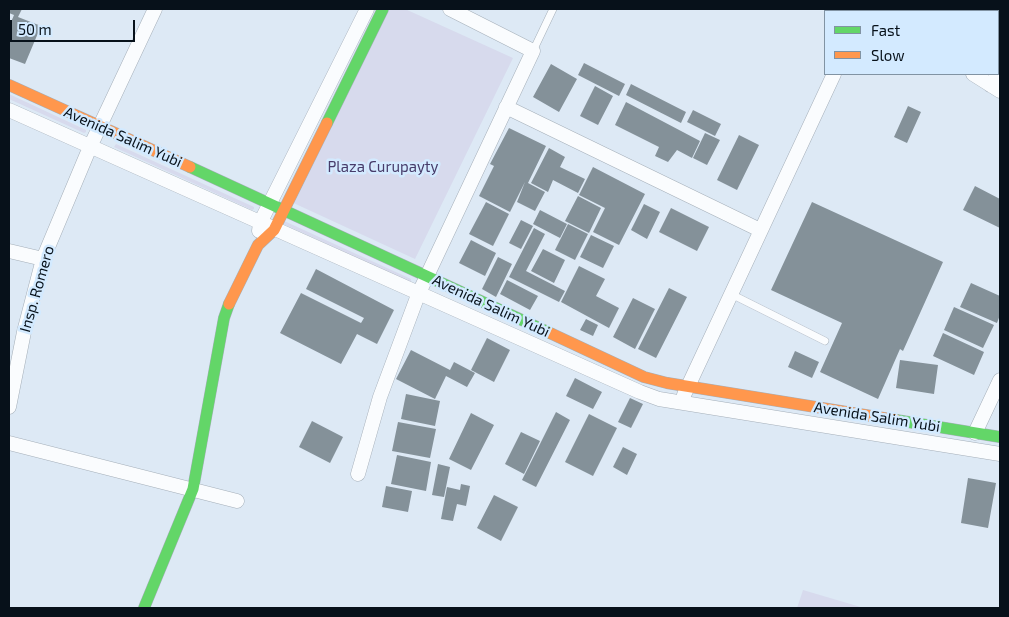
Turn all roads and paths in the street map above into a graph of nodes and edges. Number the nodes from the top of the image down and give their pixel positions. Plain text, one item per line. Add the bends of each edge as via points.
1 (154, 9) edge
2 (366, 9) edge
3 (383, 9) edge
4 (450, 9) edge
5 (553, 9) edge
6 (534, 51) junction
7 (1000, 72) edge
8 (834, 75) edge
9 (975, 75) edge
10 (9, 85) edge
11 (995, 88) edge
12 (506, 107) junction
13 (9, 110) edge
14 (99, 127) junction
15 (90, 147) junction
16 (270, 203) junction
17 (284, 209) junction
18 (260, 223) junction
19 (274, 230) junction
20 (760, 230) junction
21 (258, 245) junction
22 (9, 251) edge
23 (42, 260) junction
24 (426, 277) junction
25 (731, 294) junction
26 (418, 295) junction
27 (826, 340) dead end
28 (1000, 380) edge
29 (687, 386) junction
30 (680, 402) junction
31 (9, 407) edge
32 (975, 433) junction
33 (1000, 437) edge
34 (9, 443) edge
35 (1000, 454) edge
36 (358, 474) dead end
37 (193, 489) junction
38 (236, 500) dead end
39 (144, 608) edge

1 - 14 street, Insp. Romero
2 - 16 street
3 - 17 street
4 - 6 street
5 - 6 lane
6 - 12 street
7 - 11 street
8 - 20 street
9 - 11 street
10 - 14 street, Avenida Salim Yubi
12 - 20 street
12 - 24 street
13 - 15 street, Avenida Salim Yubi
14 - 15 street, Insp. Romero
14 - 16 street, Avenida Salim Yubi
15 - 18 street, Avenida Salim Yubi
15 - 23 street, Insp. Romero
16 - 17 street, Avenida Salim Yubi
16 - 18 street
17 - 19 street
17 - 24 street, Avenida Salim Yubi
18 - 19 street, Avenida Salim Yubi
18 - 21 street
19 - 21 street
19 - 26 street, Avenida Salim Yubi
20 - 25 street
21 - 37 street via 224,318
22 - 23 street
23 - 31 street, Insp. Romero
24 - 26 street
24 - 29 street, Avenida Salim Yubi via 644,377
25 - 27 lane
25 - 29 street
26 - 30 street, Avenida Salim Yubi via 640,392
26 - 36 street via 380,397
28 - 32 street
29 - 30 street
29 - 32 street, Avenida Salim Yubi
30 - 35 street, Avenida Salim Yubi
32 - 33 street, Avenida Salim Yubi
34 - 37 street
37 - 38 street
37 - 39 street

